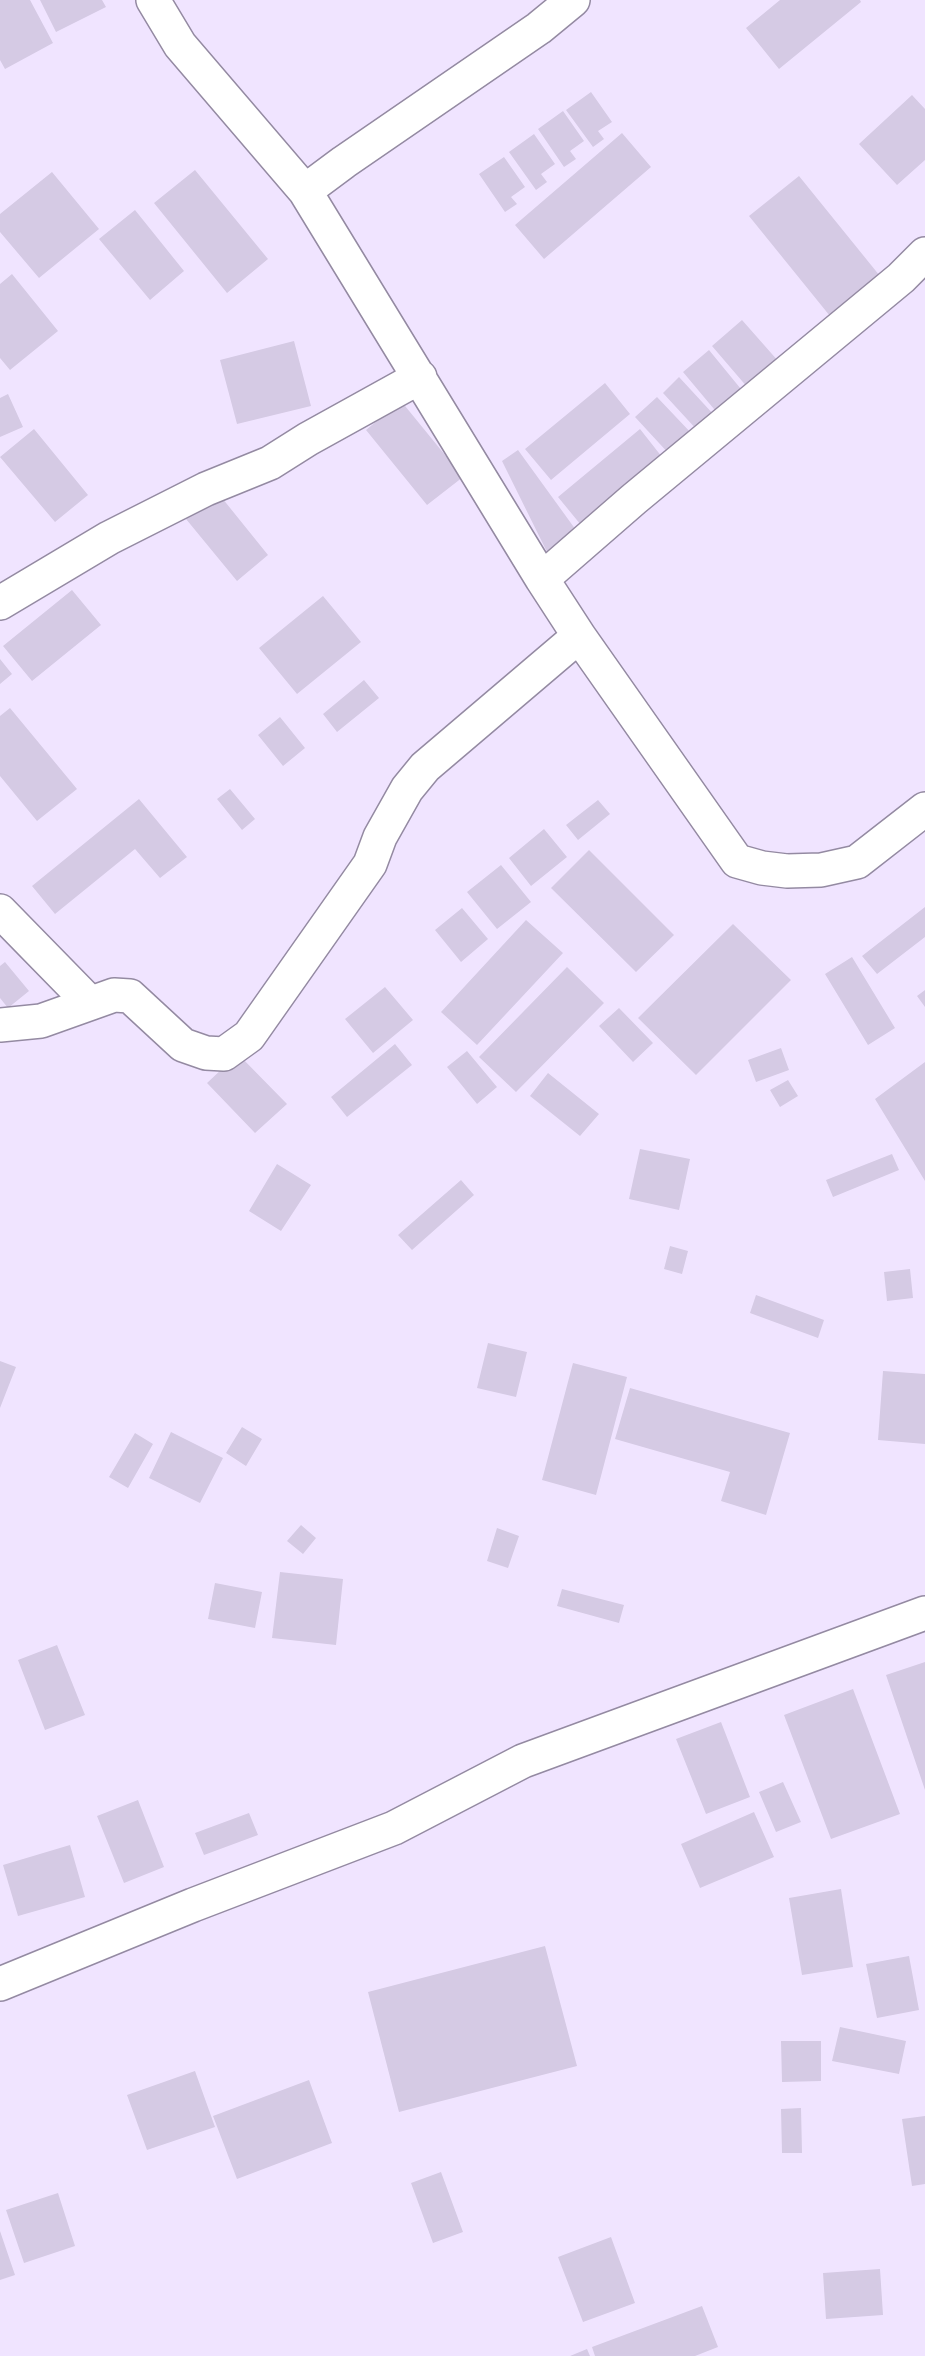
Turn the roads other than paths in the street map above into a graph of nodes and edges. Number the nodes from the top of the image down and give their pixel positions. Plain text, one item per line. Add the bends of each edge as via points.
1 (153, 0) edge
2 (573, 0) edge
3 (306, 191) junction
4 (925, 254) edge
5 (420, 377) junction
6 (542, 579) junction
7 (0, 603) edge
8 (579, 636) junction
9 (925, 809) edge
10 (0, 911) edge
11 (90, 1003) junction
12 (0, 1025) edge
13 (925, 1614) edge
14 (0, 1984) edge

1 - 3 street via 180,45
2 - 3 street
3 - 5 street
4 - 6 street via 902,278
5 - 6 street
5 - 7 street via 270,464 206,489 109,538
6 - 8 street
8 - 9 street via 737,861 787,871 822,870 857,862
8 - 11 street via 425,767 407,789 370,864 249,1036 224,1054 206,1053 183,1045 130,996 114,995
10 - 11 street
11 - 12 street via 40,1021
13 - 14 street via 523,1761 394,1828

